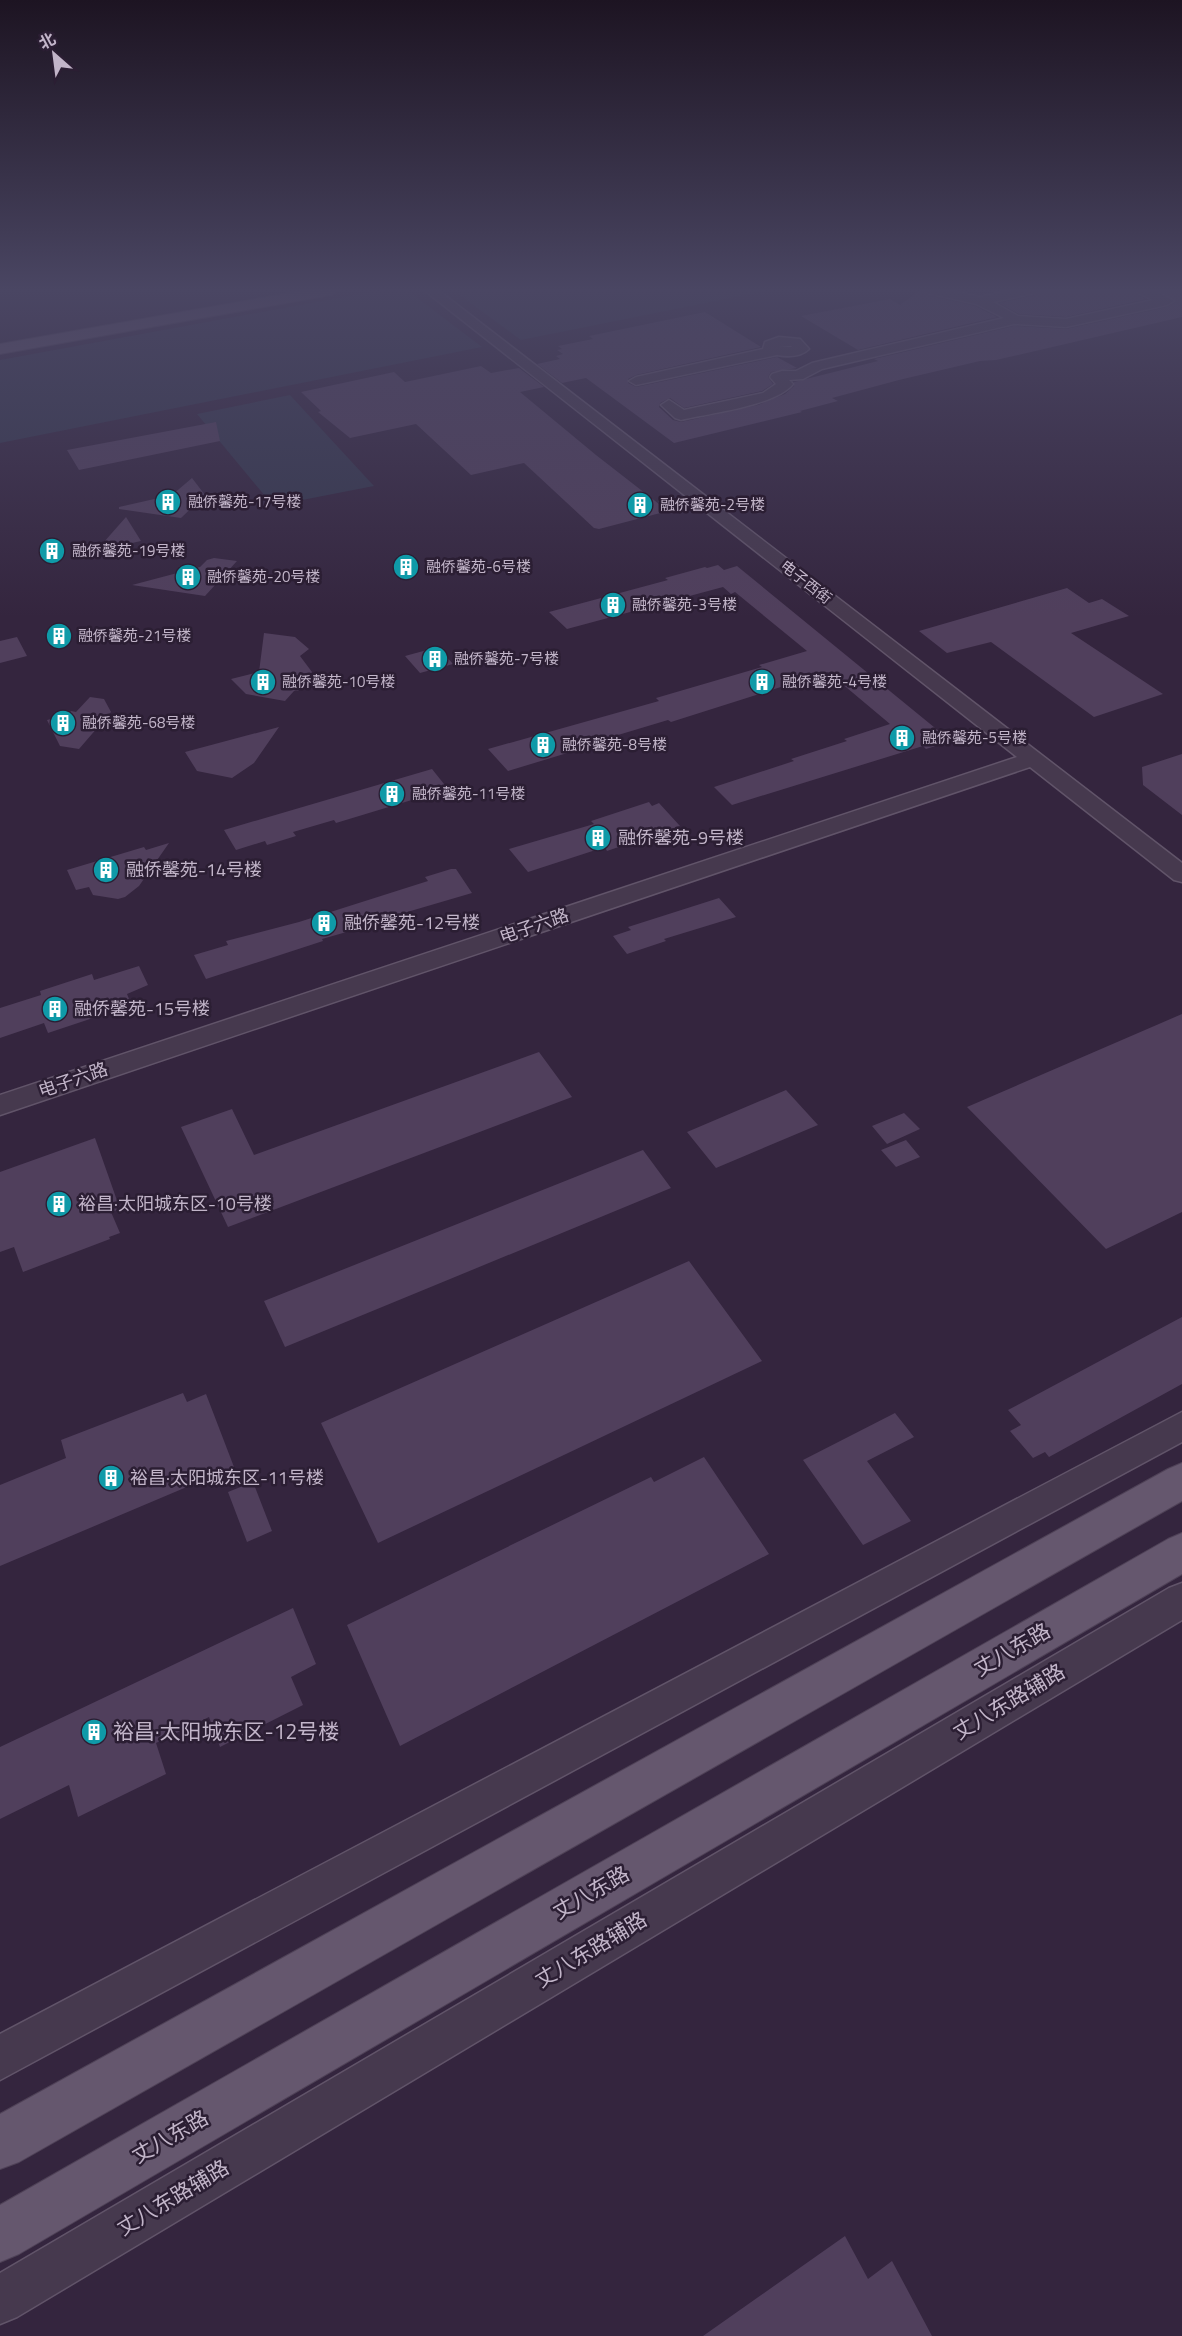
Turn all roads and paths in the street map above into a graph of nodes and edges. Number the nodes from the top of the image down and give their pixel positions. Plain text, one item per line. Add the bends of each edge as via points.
1 (570, 399) edge
2 (754, 399) edge
3 (669, 405) dead end
4 (1033, 759) junction
5 (1182, 875) edge
6 (0, 1105) edge
7 (1182, 1426) edge
8 (1182, 1480) edge
9 (1182, 1552) edge
10 (1182, 1600) edge
11 (0, 2058) edge
12 (0, 2143) edge
13 (0, 2235) edge
14 (0, 2300) edge

1 - 4 street, 电子西街
2 - 3 street via 681,415
4 - 5 street, 电子西街
4 - 6 street, 电子六路
7 - 11 street
8 - 12 main road
9 - 13 main road, 丈八东路
10 - 14 street, 丈八东路辅路

